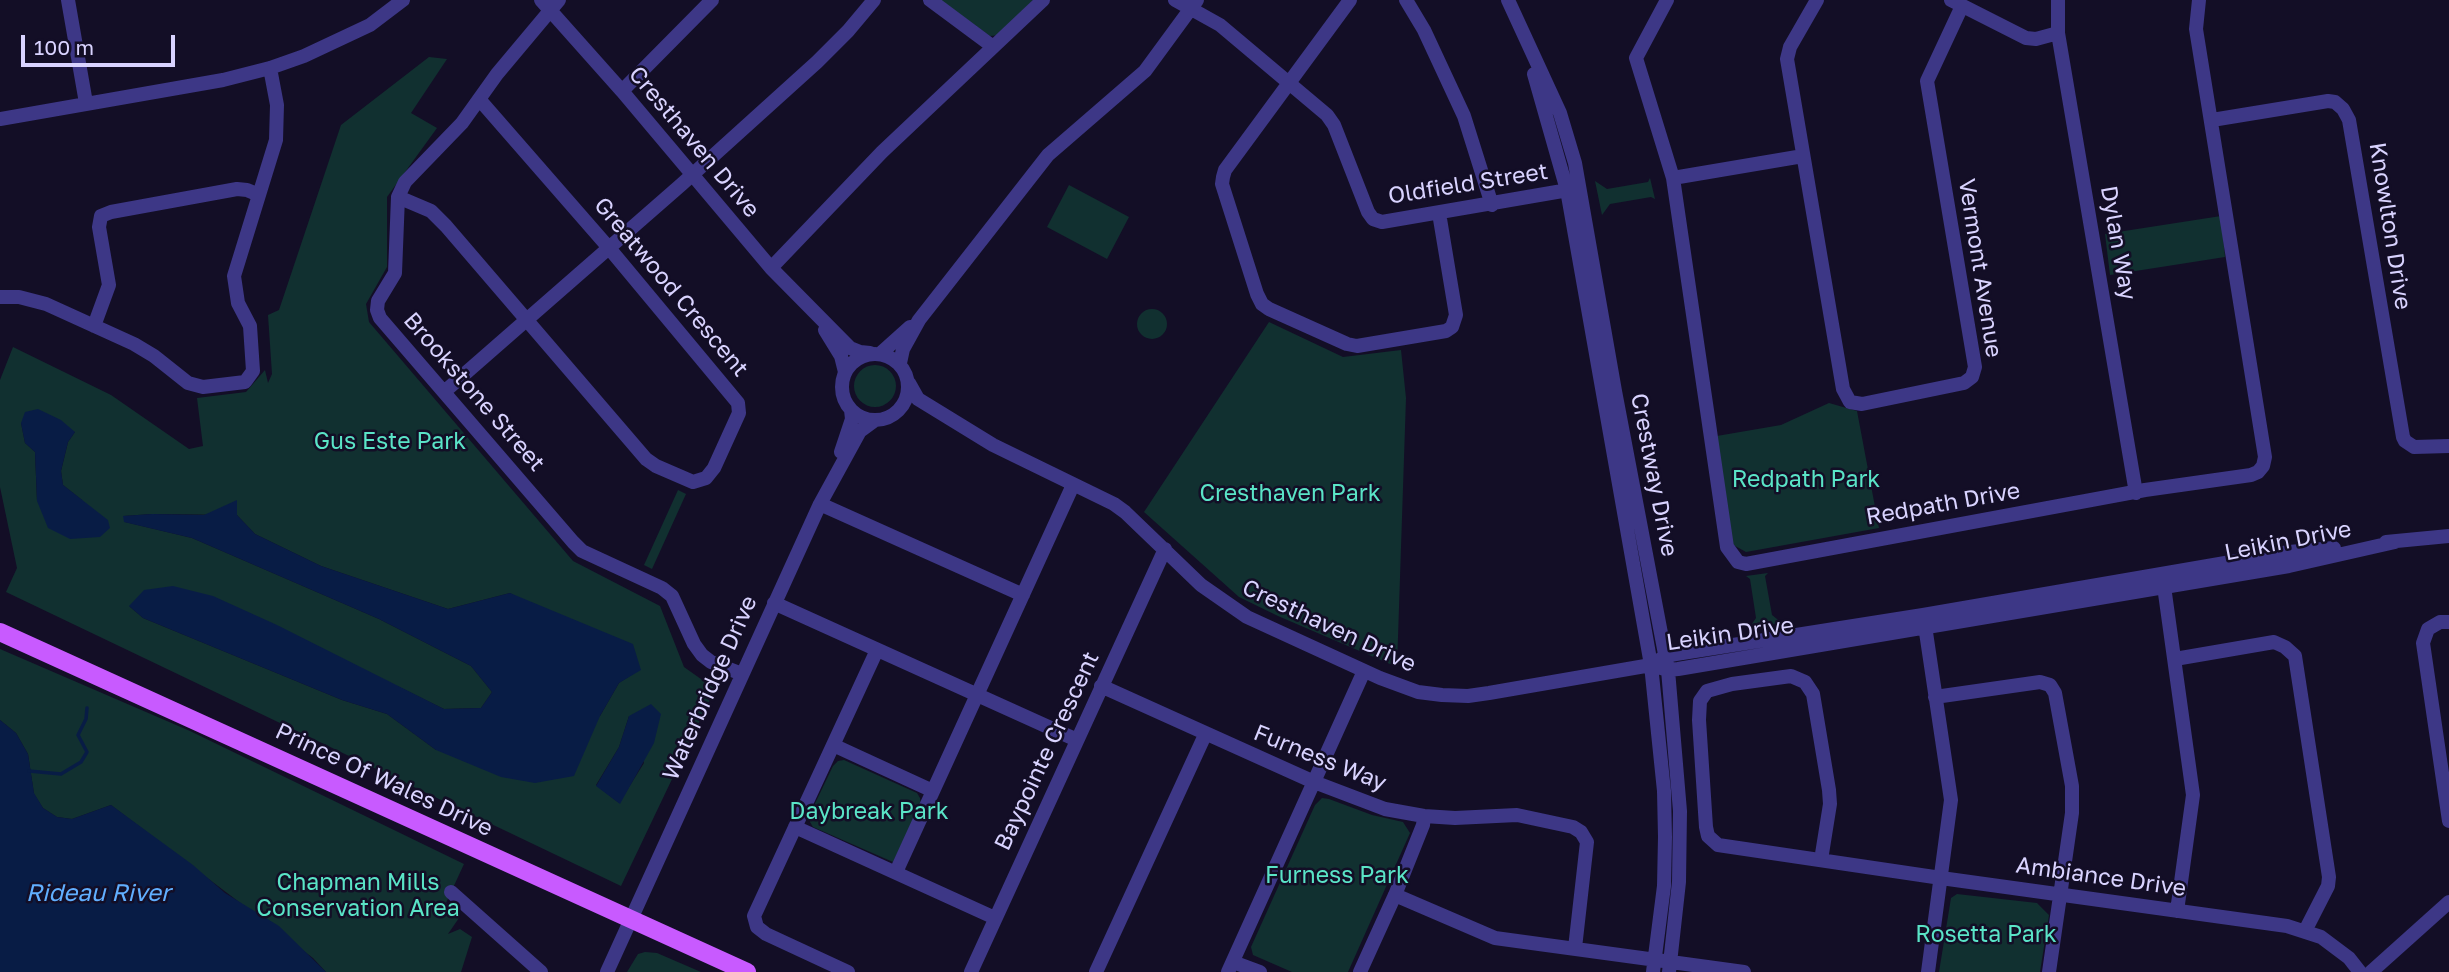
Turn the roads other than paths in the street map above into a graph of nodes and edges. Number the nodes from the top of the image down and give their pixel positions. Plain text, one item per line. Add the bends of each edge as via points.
1 (68, 0) edge
2 (712, 0) edge
3 (874, 0) edge
4 (930, 0) edge
5 (1043, 0) edge
6 (1175, 0) edge
7 (1350, 0) edge
8 (1406, 0) edge
9 (1498, 0) edge
10 (1508, 0) edge
11 (1667, 0) edge
12 (1817, 0) edge
13 (2058, 0) edge
14 (2199, 0) edge
15 (397, 2) edge
16 (1957, 3) edge
17 (551, 4) edge
18 (1194, 4) edge
19 (2058, 33) junction
20 (992, 46) junction
21 (270, 68) junction
22 (1289, 83) junction
23 (622, 91) junction
24 (479, 99) junction
25 (86, 103) junction
26 (0, 119) edge
27 (2211, 120) junction
28 (1803, 156) junction
29 (692, 175) junction
30 (1672, 178) junction
31 (1574, 189) junction
32 (259, 195) junction
33 (398, 197) junction
34 (1492, 205) junction
35 (1439, 213) junction
36 (609, 248) junction
37 (771, 268) junction
38 (0, 297) edge
39 (814, 311) junction
40 (526, 320) junction
41 (919, 320) junction
42 (94, 326) junction
43 (876, 353) junction
44 (900, 363) junction
45 (845, 372) junction
46 (909, 383) junction
47 (444, 392) junction
48 (851, 410) junction
49 (899, 410) junction
50 (875, 421) junction
51 (958, 422) junction
52 (2449, 446) edge
53 (833, 477) junction
54 (1073, 485) junction
55 (2136, 493) junction
56 (820, 504) junction
57 (2449, 536) edge
58 (1165, 549) junction
59 (2163, 581) junction
60 (1023, 595) junction
61 (774, 603) junction
62 (1924, 620) junction
63 (2449, 622) edge
64 (0, 632) edge
65 (877, 650) junction
66 (2175, 659) junction
67 (1666, 663) junction
68 (1651, 666) junction
69 (1364, 671) junction
70 (742, 674) junction
71 (1101, 686) junction
72 (978, 694) junction
73 (1935, 697) junction
74 (1205, 735) junction
75 (1077, 740) junction
76 (833, 744) junction
77 (2445, 769) edge
78 (1314, 782) junction
79 (933, 791) junction
80 (1424, 816) junction
81 (2449, 821) edge
82 (795, 827) junction
83 (1821, 860) junction
84 (896, 872) junction
85 (1941, 878) junction
86 (451, 892) dead end
87 (2060, 894) junction
88 (1395, 895) junction
89 (2449, 902) edge
90 (2177, 911) junction
91 (630, 918) junction
92 (995, 918) junction
93 (2305, 931) junction
94 (1575, 948) junction
95 (1655, 966) edge
96 (1231, 967) edge
97 (1670, 967) edge
98 (541, 972) edge
99 (607, 972) edge
100 (747, 972) edge
101 (848, 972) edge
102 (971, 972) edge
103 (1096, 972) edge
104 (1260, 972) edge
105 (1360, 972) edge
106 (1743, 972) edge
107 (1928, 972) edge
108 (2049, 972) edge
109 (2360, 972) edge
110 (2371, 972) edge

1 - 25 street
2 - 23 street
3 - 29 street via 817,62
4 - 20 street
5 - 20 street
6 - 18 street, Oldfield Street
7 - 22 street
8 - 34 street via 1464,117
9 - 31 street, Crestway Drive via 1532,69
10 - 31 street, Crestway Drive via 1560,113
11 - 30 street, Redpath Drive via 1636,58
12 - 28 street via 1787,59
13 - 19 street, Dylan Way
14 - 27 street, Redpath Drive via 2196,29
15 - 21 street via 370,25
16 - 19 street via 2026,38
16 - 28 street, Vermont Avenue via 1927,80 1975,367 1964,383 1862,404 1850,402 1843,389
17 - 23 street, Cresthaven Drive
17 - 24 street
18 - 22 street, Oldfield Street
18 - 41 street via 1145,71 1048,155
19 - 55 street, Dylan Way
20 - 37 street
21 - 25 street
21 - 32 street via 278,123
22 - 35 street, Oldfield Street via 1334,125 1373,219 1382,222
22 - 35 street via 1223,177 1262,304 1357,346 1446,331 1456,315
23 - 29 street, Cresthaven Drive
24 - 33 street via 449,138 405,182
24 - 36 street, Greatwood Crescent
25 - 26 street
27 - 52 street, Knowlton Drive via 2328,101 2343,109 2350,120 2403,437 2414,447
27 - 55 street, Redpath Drive via 2265,457 2263,466 2251,475
28 - 30 street
29 - 36 street
29 - 37 street, Cresthaven Drive
30 - 55 street, Redpath Drive via 1727,547 1738,562 1755,563
31 - 34 street, Oldfield Street
31 - 67 street, Crestway Drive
31 - 68 street, Crestway Drive
32 - 42 street via 237,189 102,216 99,227 109,285
32 - 42 street via 234,276 238,303 250,326 253,371 245,382 202,387 188,383 154,356
33 - 40 street, Greatwood Crescent via 431,211
33 - 47 street, Brookstone Street via 395,273 377,310
34 - 35 street, Oldfield Street
36 - 40 street
36 - 40 street, Greatwood Crescent via 738,403 739,413 706,478 694,482 646,458
37 - 39 street, Cresthaven Drive
38 - 42 street via 46,304
39 - 43 street, Cresthaven Drive via 850,348
39 - 45 street, Cresthaven Drive via 841,356
40 - 47 street
41 - 43 street
41 - 44 street
43 - 44 street
43 - 45 street via 860,357
44 - 46 street
45 - 48 street via 842,393
46 - 49 street
46 - 51 street, Cresthaven Drive via 918,399
47 - 70 street, Brookstone Street via 582,551 662,588 672,596 702,655
48 - 50 street
48 - 53 street, Waterbridge Drive
49 - 50 street
49 - 51 street, Cresthaven Drive via 912,409
50 - 53 street, Waterbridge Drive via 860,431
51 - 54 street, Cresthaven Drive
53 - 56 street, Waterbridge Drive
54 - 58 street, Cresthaven Drive via 1114,504
54 - 60 street
56 - 60 street
56 - 61 street, Waterbridge Drive
57 - 59 street, Leikin Drive via 2289,552
58 - 69 street, Cresthaven Drive via 1202,585 1247,617
58 - 71 street, Baypointe Crescent
59 - 62 street, Leikin Drive
59 - 66 street
60 - 72 street
61 - 65 street
61 - 70 street, Waterbridge Drive
62 - 67 street, Leikin Drive
62 - 73 street
63 - 77 street via 2428,629 2423,643
64 - 91 main road, Prince Of Wales Drive
65 - 72 street
65 - 76 street
66 - 90 street via 2193,795
66 - 93 street via 2274,642 2295,656 2329,877
67 - 68 street, Leikin Drive
67 - 97 street, Crestway Drive via 1680,811
68 - 69 street, Cresthaven Drive via 1468,696 1418,692
68 - 95 street, Crestway Drive via 1664,791 1664,886
69 - 78 street
70 - 91 street, Waterbridge Drive
71 - 74 street, Furness Way
71 - 75 street, Baypointe Crescent
72 - 75 street
72 - 79 street
73 - 85 street via 1951,800
73 - 87 street via 2040,682 2050,685 2072,786
74 - 78 street, Furness Way
74 - 103 street
75 - 92 street, Baypointe Crescent
76 - 79 street
76 - 82 street
77 - 81 street
78 - 80 street, Furness Way via 1385,809
78 - 96 street
79 - 84 street
80 - 88 street
80 - 94 street, Furness Way via 1517,815 1581,832 1587,842
82 - 84 street
82 - 101 street via 754,916 757,927
83 - 83 street, Ambiance Drive via 1829,790 1813,694 1805,682 1789,676 1707,691 1699,720 1708,836 1718,845
83 - 85 street, Ambiance Drive
84 - 92 street
85 - 87 street, Ambiance Drive
85 - 107 street
86 - 98 street
87 - 90 street, Ambiance Drive
87 - 108 street
88 - 94 street via 1495,938
88 - 105 street
89 - 110 street
90 - 93 street, Ambiance Drive
91 - 99 street, Waterbridge Drive
91 - 100 main road, Prince Of Wales Drive
92 - 102 street, Baypointe Crescent
93 - 109 street, Ambiance Drive via 2332,944
94 - 95 street
95 - 97 street
96 - 104 street
97 - 106 street

